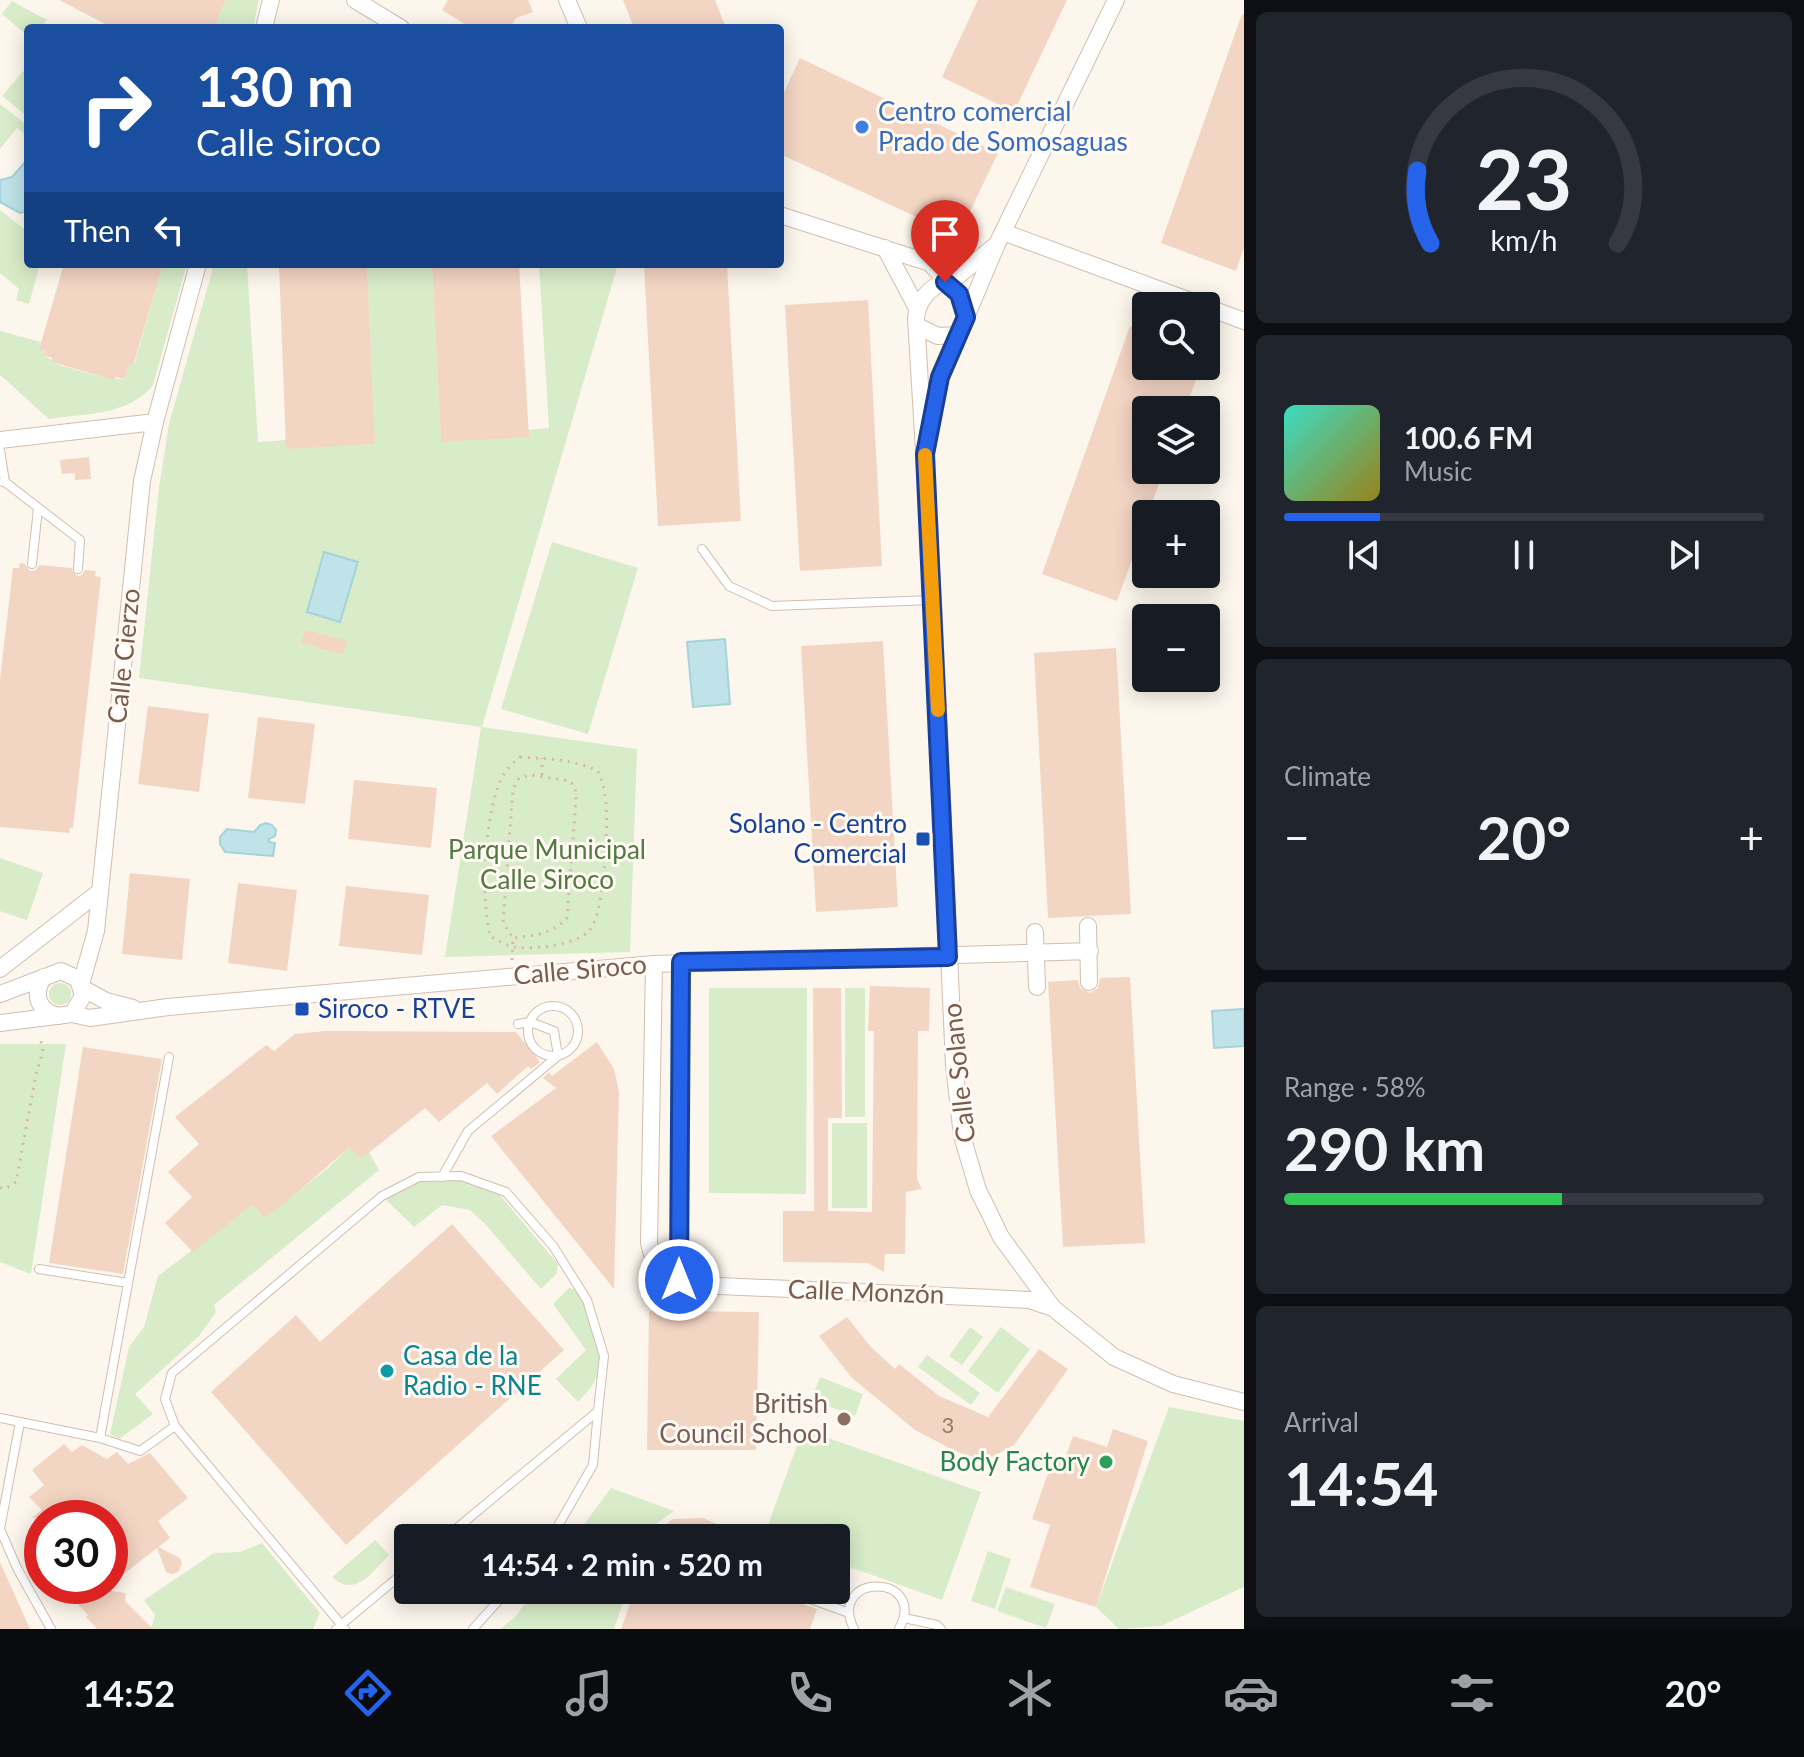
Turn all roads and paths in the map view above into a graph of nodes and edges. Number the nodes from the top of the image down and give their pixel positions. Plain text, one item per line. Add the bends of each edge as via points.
1 (271, 0) edge
2 (355, 0) edge
3 (567, 0) edge
4 (1116, 0) edge
5 (265, 24) edge
6 (394, 24) edge
7 (577, 24) edge
8 (784, 216) edge
9 (1000, 238) junction
10 (885, 248) junction
11 (197, 268) edge
12 (947, 283) junction
13 (1163, 292) edge
14 (917, 308) junction
15 (1220, 312) edge
16 (966, 317) junction
17 (1244, 321) edge
18 (919, 327) junction
19 (959, 335) junction
20 (155, 422) junction
21 (0, 440) edge
22 (0, 450) edge
23 (925, 454) junction
24 (3, 482) edge
25 (38, 509) junction
26 (702, 549) dead end
27 (32, 564) dead end
28 (78, 569) dead end
29 (933, 600) junction
30 (542, 758) junction
31 (542, 776) junction
32 (99, 892) junction
33 (1088, 926) dead end
34 (1035, 932) dead end
35 (513, 938) junction
36 (513, 947) junction
37 (1090, 951) junction
38 (1034, 953) junction
39 (948, 957) junction
40 (681, 962) junction
41 (654, 964) junction
42 (0, 969) edge
43 (512, 976) junction
44 (44, 977) junction
45 (1089, 982) dead end
46 (82, 986) junction
47 (1037, 987) dead end
48 (0, 994) edge
49 (144, 1011) junction
50 (66, 1015) junction
51 (36, 1019) junction
52 (530, 1022) junction
53 (0, 1023) edge
54 (518, 1024) dead end
55 (558, 1056) junction
56 (169, 1057) dead end
57 (442, 1177) junction
58 (0, 1188) edge
59 (39, 1269) dead end
60 (679, 1280) junction
61 (128, 1283) junction
62 (1053, 1308) junction
63 (1244, 1402) edge
64 (598, 1411) junction
65 (0, 1418) edge
66 (20, 1422) junction
67 (175, 1426) junction
68 (100, 1438) junction
69 (462, 1524) edge
70 (559, 1524) edge
71 (394, 1581) edge
72 (495, 1604) edge
73 (824, 1604) edge
74 (849, 1613) junction
75 (904, 1618) junction
76 (341, 1628) edge
77 (51, 1629) edge
78 (473, 1629) edge
79 (854, 1629) edge
80 (899, 1629) edge
81 (941, 1629) edge

1 - 5 street
2 - 6 street
3 - 7 street
4 - 9 street, Calle Solano
8 - 10 street
9 - 12 street, Calle Solano
9 - 13 street
9 - 16 street, Calle Solano
10 - 12 street via 930,263
10 - 14 street
11 - 20 street, Calle Cierzo
12 - 14 street, Calle Solano via 931,289
12 - 16 street via 959,294
14 - 18 street, Calle Solano
15 - 17 street
16 - 19 street, Calle Solano
18 - 19 street via 938,336
18 - 23 street, Calle Solano
19 - 23 street, Calle Solano via 940,377
20 - 21 street
20 - 32 street, Calle Cierzo via 142,481
22 - 24 lane
23 - 29 street, Calle Solano
24 - 25 lane
25 - 27 lane
25 - 28 lane via 80,540
26 - 29 lane via 729,586 772,606
29 - 39 street, Calle Solano
30 - 31 path
30 - 36 path via 520,757 510,765 498,784 492,813 485,915 490,936
30 - 36 path via 598,771 606,797 602,888 591,929 576,941
31 - 35 path via 519,778 513,789 503,923
31 - 35 path via 570,781 575,788 567,918 544,934
32 - 42 street
32 - 46 street, Calle Cierzo
33 - 37 street
34 - 38 street
35 - 36 path
36 - 43 path
37 - 38 street, Calle Siroco
37 - 45 street
38 - 39 street, Calle Siroco
38 - 47 street
39 - 40 street, Calle Siroco
39 - 62 street, Calle Solano via 962,1136 978,1190 1001,1237
40 - 41 street, Calle Siroco
40 - 60 street
41 - 43 street, Calle Siroco
41 - 60 street via 649,1243 655,1265
43 - 49 street, Calle Siroco
44 - 46 street via 67,972
44 - 48 street
44 - 50 street via 38,998 45,1011
46 - 49 street, Calle Siroco via 106,1001
46 - 50 street via 81,1003
49 - 50 street, Calle Siroco via 90,1018
50 - 51 street, Calle Siroco
51 - 53 street, Calle Siroco
51 - 58 path via 43,1051 16,1182
52 - 54 lane
52 - 55 lane via 554,1031
52 - 55 lane via 531,1044 543,1055
52 - 55 lane via 549,1007 572,1015 577,1040
55 - 57 lane via 468,1131
56 - 61 lane
57 - 64 lane via 461,1176 506,1192 553,1246 587,1300 604,1356
57 - 67 lane via 419,1177 382,1196 172,1373 165,1399
59 - 61 lane
60 - 62 street, Calle Monzón via 1017,1299
61 - 68 lane
62 - 63 street, Calle Solano via 1114,1357 1173,1384
64 - 69 lane
64 - 70 lane via 593,1465
65 - 66 lane
66 - 68 lane
66 - 77 lane via 0,1529
67 - 68 lane via 140,1451
67 - 76 lane
71 - 76 lane
72 - 78 lane
73 - 74 lane
74 - 75 lane via 855,1595 879,1585 901,1599
74 - 79 lane
75 - 80 lane
75 - 81 lane

